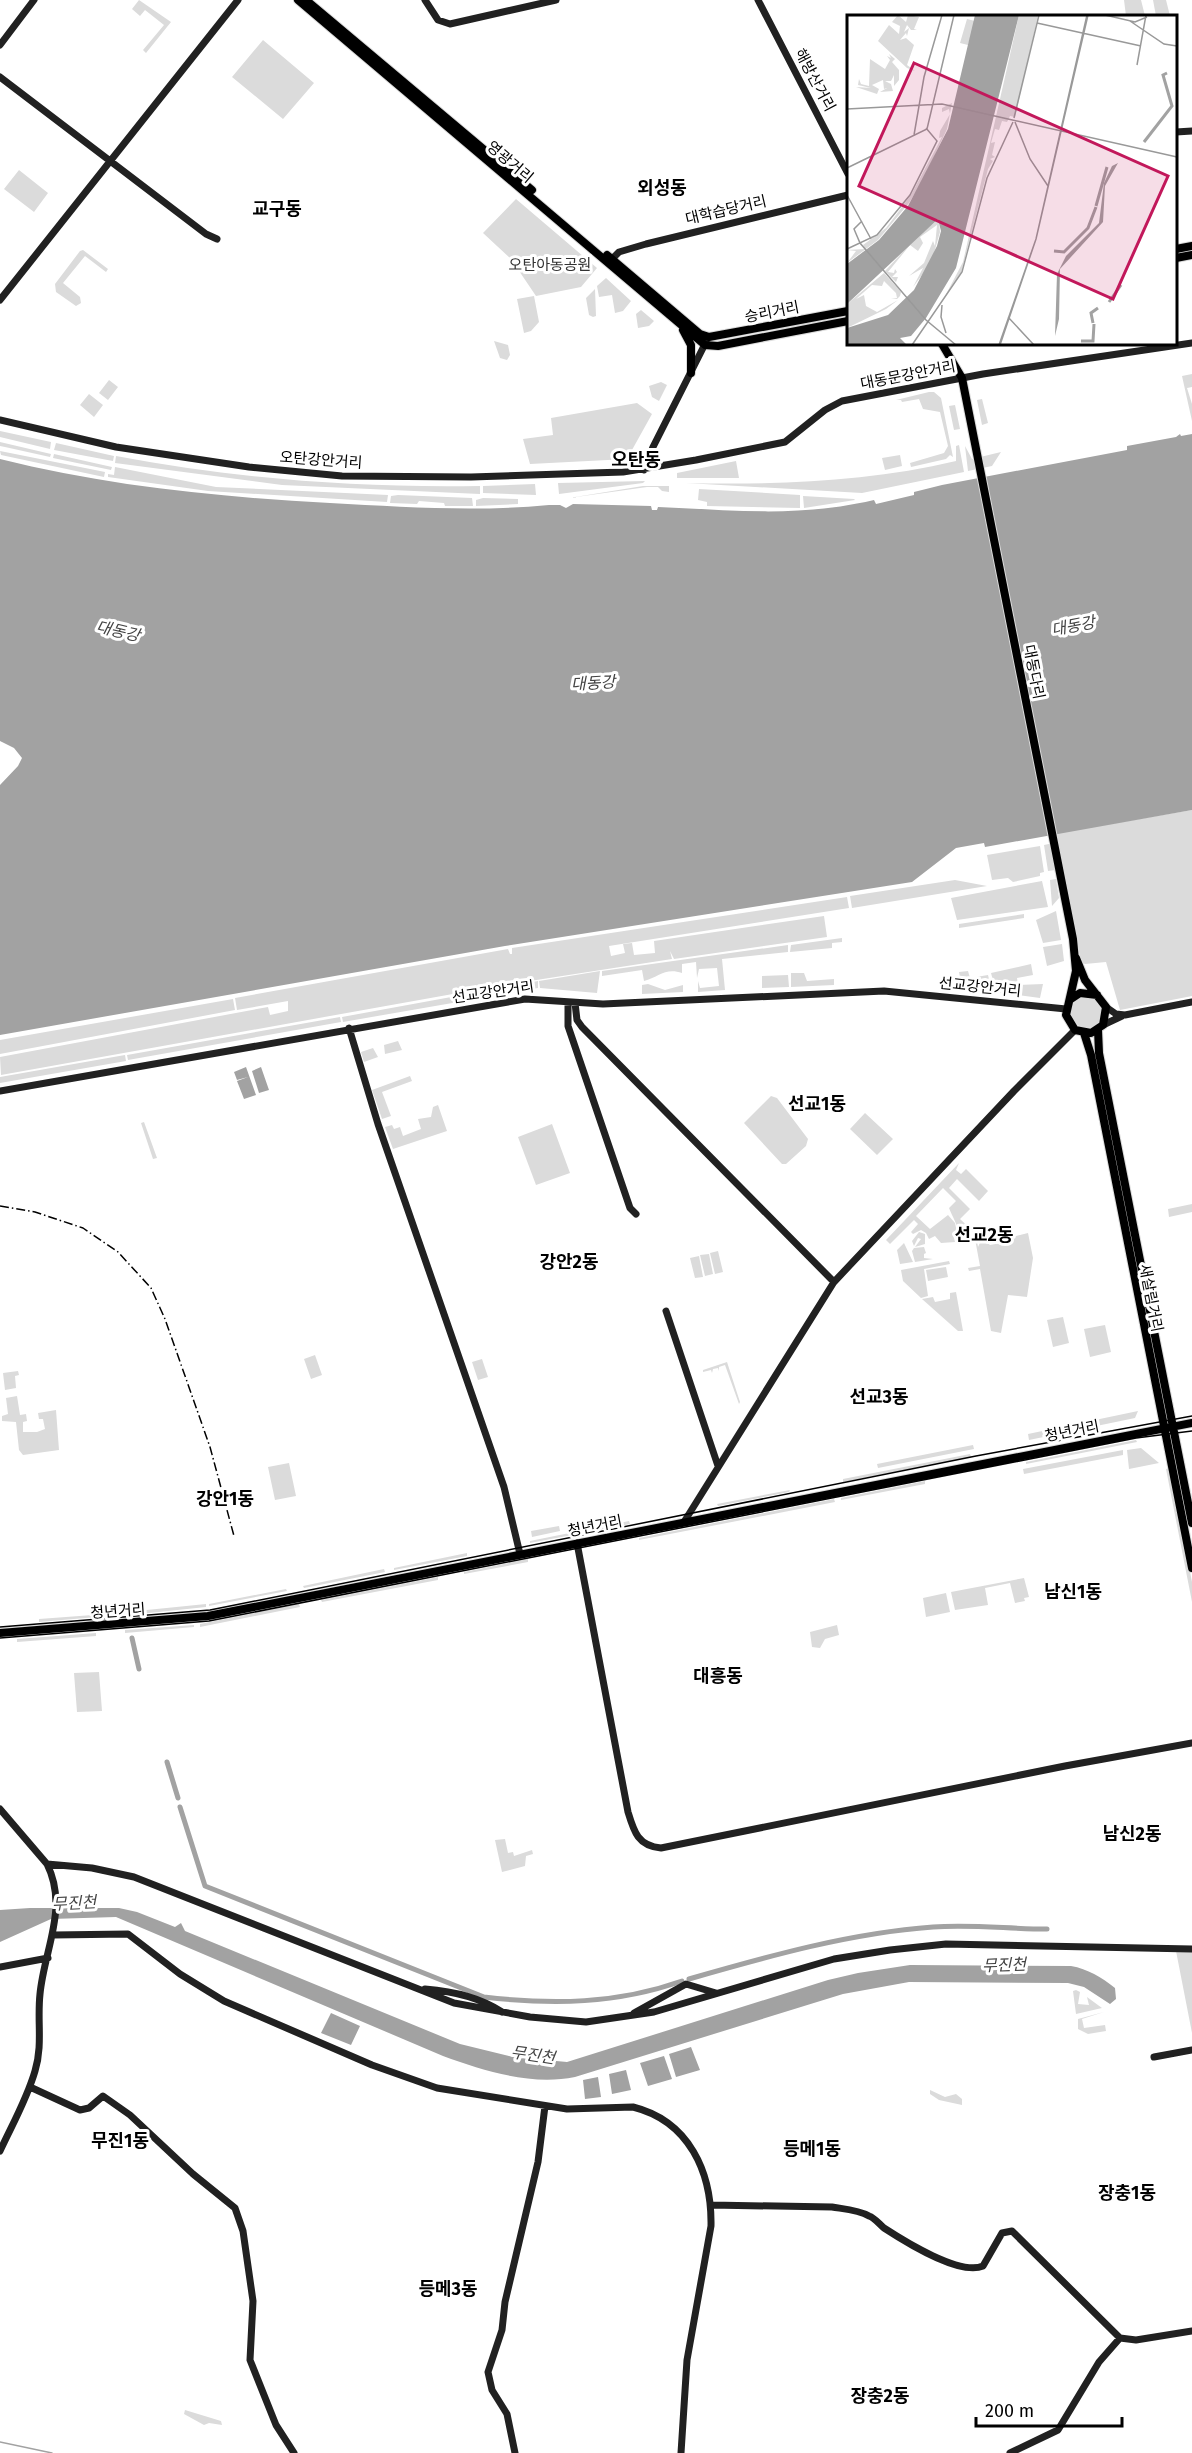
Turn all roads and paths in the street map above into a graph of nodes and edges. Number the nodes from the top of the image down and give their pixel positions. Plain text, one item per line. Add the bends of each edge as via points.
1 (34, 0) edge
2 (238, 0) edge
3 (298, 0) edge
4 (306, 0) edge
5 (425, 0) edge
6 (556, 0) edge
7 (758, 0) edge
8 (0, 45) edge
9 (0, 77) edge
10 (1192, 131) edge
11 (1177, 132) edge
12 (110, 160) junction
13 (847, 170) edge
14 (847, 195) edge
15 (217, 239) dead end
16 (1192, 246) edge
17 (1177, 249) edge
18 (1192, 255) edge
19 (1177, 258) edge
20 (612, 259) junction
21 (0, 300) edge
22 (847, 311) edge
23 (674, 320) junction
24 (847, 321) edge
25 (707, 341) junction
26 (1192, 343) edge
27 (1177, 344) edge
28 (943, 345) edge
29 (1168, 345) edge
30 (691, 373) junction
31 (962, 378) junction
32 (0, 420) edge
33 (644, 470) junction
34 (1076, 958) junction
35 (1097, 995) junction
36 (1071, 999) junction
37 (1192, 1002) edge
38 (571, 1003) junction
39 (1106, 1007) junction
40 (1066, 1008) junction
41 (1125, 1015) junction
42 (1101, 1027) junction
43 (349, 1028) junction
44 (1075, 1030) junction
45 (1084, 1033) junction
46 (0, 1091) edge
47 (636, 1214) dead end
48 (834, 1282) junction
49 (666, 1311) dead end
50 (1192, 1423) edge
51 (1173, 1426) junction
52 (1164, 1428) junction
53 (718, 1466) junction
54 (684, 1522) junction
55 (1192, 1523) edge
56 (577, 1543) junction
57 (520, 1554) junction
58 (1192, 1568) edge
59 (0, 1633) edge
60 (1192, 1743) edge
61 (0, 1809) edge
62 (47, 1864) junction
63 (53, 1935) junction
64 (1192, 1949) edge
65 (48, 1959) junction
66 (0, 1967) edge
67 (717, 1994) junction
68 (632, 2015) junction
69 (1192, 2050) edge
70 (1154, 2057) dead end
71 (30, 2087) junction
72 (545, 2106) junction
73 (0, 2151) edge
74 (711, 2205) junction
75 (1192, 2331) edge
76 (1120, 2337) junction
77 (294, 2453) edge
78 (515, 2453) edge
79 (681, 2453) edge
80 (1010, 2453) edge

1 - 8 street
2 - 12 street
3 - 23 main road, 영광거리
4 - 20 main road, 영광거리
5 - 6 street via 438,20 450,24
7 - 13 street, 해방산거리
9 - 12 street
10 - 11 street
12 - 15 street
12 - 21 street
14 - 20 street, 대학습당거리 via 646,244 619,252
16 - 17 main road
18 - 19 main road
20 - 25 main road, 영광거리
22 - 25 main road, 승리거리
23 - 25 main road, 영광거리
23 - 30 main road via 691,345
24 - 25 main road, 승리거리 via 718,346
25 - 30 street
26 - 27 street, 대동문강안거리
28 - 31 main road
29 - 31 street, 대동문강안거리
30 - 33 street
31 - 33 street, 대동문강안거리 via 842,401 785,442
31 - 34 main road, 대동다리
32 - 33 street, 오탄강안거리 via 116,447 312,474 421,478
34 - 35 main road via 1085,980
34 - 36 main road
35 - 36 main road via 1080,993
35 - 39 main road
36 - 40 main road
37 - 41 street
38 - 40 street, 선교강안거리 via 885,991
38 - 43 street, 선교강안거리 via 541,998 517,1000
38 - 47 street via 568,1026 630,1208
38 - 48 street via 582,1027
39 - 41 street
39 - 42 main road, 새살림거리
40 - 44 main road
41 - 42 street
42 - 45 main road
42 - 51 main road, 새살림거리 via 1100,1053
43 - 46 street, 선교강안거리
43 - 57 street via 378,1124 504,1487
44 - 45 main road
44 - 48 street
45 - 52 main road, 새살림거리
48 - 53 street
49 - 53 street
50 - 51 main road, 청년거리
51 - 52 main road, 청년거리
51 - 55 main road, 새살림거리
52 - 54 main road, 청년거리
52 - 58 main road, 새살림거리
53 - 54 street
54 - 56 main road, 청년거리
56 - 57 main road, 청년거리
56 - 60 street via 633,1833 650,1847 703,1840
57 - 59 main road, 청년거리 via 208,1616
61 - 62 street
62 - 63 street via 55,1884
62 - 68 street via 134,1877 454,2003 573,2022
63 - 65 street
63 - 72 street via 128,1934 214,1996 372,2065 443,2090
64 - 67 street via 946,1944 834,1959
65 - 66 street
65 - 71 street via 39,1998 40,2053
67 - 68 street
67 - 68 street via 686,1984
69 - 70 street
71 - 73 street
71 - 77 street via 80,2110 103,2097 130,2115 235,2208 243,2231 253,2301 250,2361 276,2425
72 - 74 street via 633,2108 673,2126 692,2145
72 - 78 street via 538,2162 502,2330 488,2372 492,2390 507,2414
74 - 76 street via 850,2210 870,2216 922,2250 965,2268 983,2266 1002,2233 1012,2231
74 - 79 street via 711,2226 687,2360
75 - 76 street via 1136,2340
76 - 80 street via 1099,2362 1058,2430

